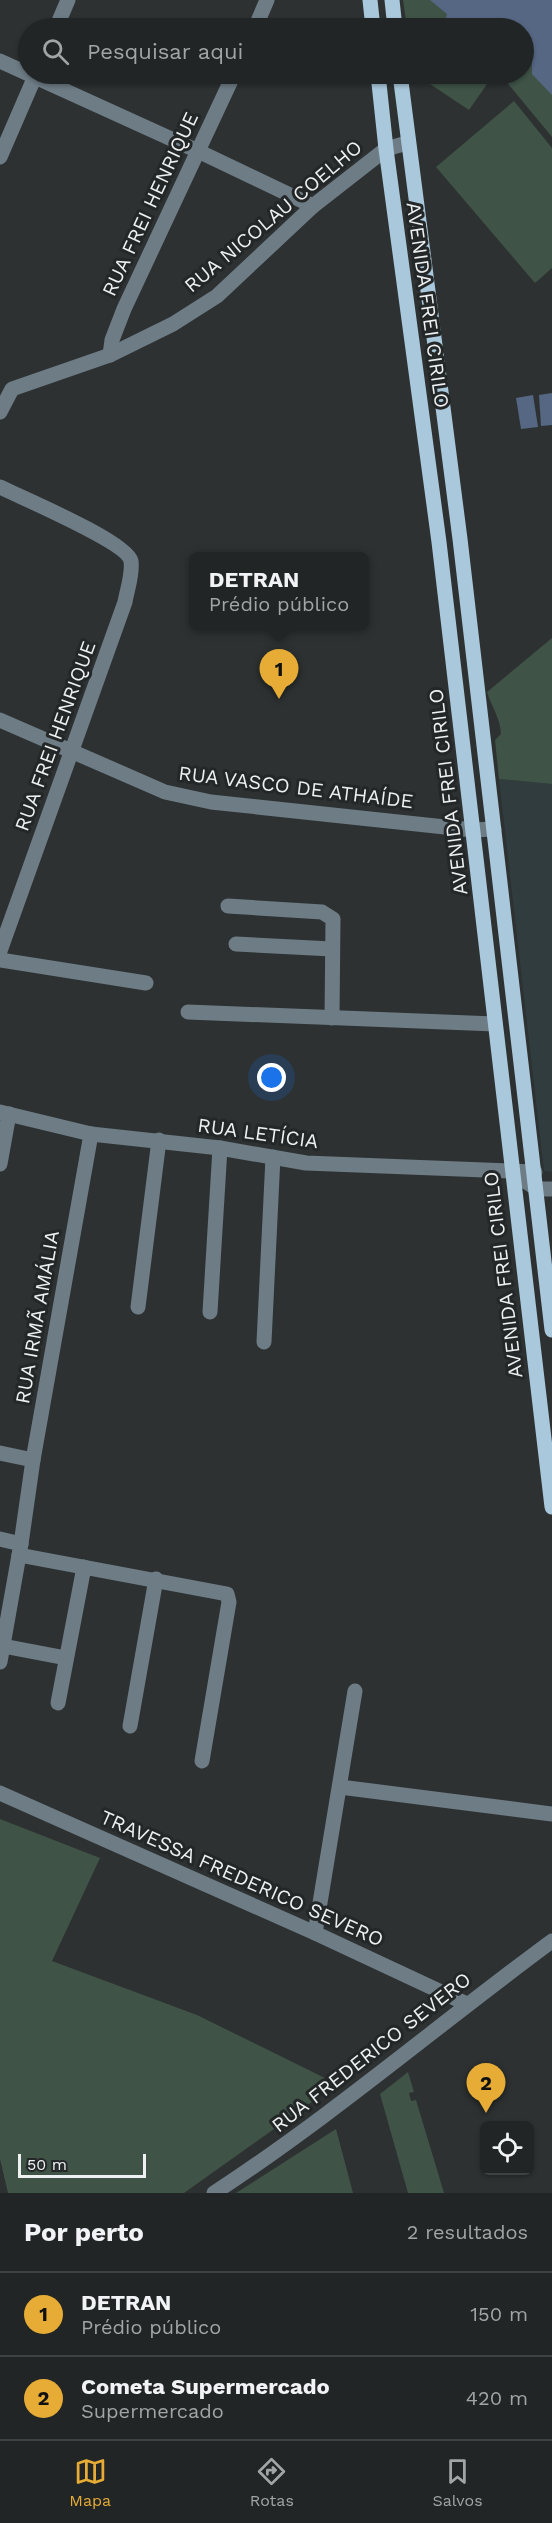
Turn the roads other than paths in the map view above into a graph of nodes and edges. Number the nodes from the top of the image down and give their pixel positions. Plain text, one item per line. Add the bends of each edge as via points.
1 (68, 0) edge
2 (267, 0) edge
3 (370, 0) edge
4 (392, 0) edge
5 (60, 18) edge
6 (259, 18) edge
7 (372, 18) edge
8 (394, 18) edge
9 (0, 61) edge
10 (18, 68) edge
11 (32, 84) edge
12 (55, 84) edge
13 (230, 84) edge
14 (379, 84) edge
15 (401, 84) edge
16 (407, 143) junction
17 (386, 149) junction
18 (200, 152) junction
19 (0, 157) edge
20 (313, 206) junction
21 (110, 355) junction
22 (6, 386) edge
23 (0, 412) edge
24 (0, 488) edge
25 (0, 720) edge
26 (71, 752) junction
27 (494, 829) junction
28 (473, 830) junction
29 (228, 906) dead end
30 (236, 944) dead end
31 (332, 949) junction
32 (0, 951) edge
33 (0, 960) edge
34 (146, 983) dead end
35 (188, 1012) dead end
36 (332, 1018) junction
37 (495, 1024) junction
38 (5, 1113) edge
39 (91, 1134) junction
40 (159, 1140) junction
41 (219, 1148) junction
42 (273, 1156) junction
43 (0, 1164) edge
44 (535, 1172) junction
45 (512, 1173) junction
46 (544, 1189) edge
47 (138, 1307) dead end
48 (210, 1312) dead end
49 (552, 1330) edge
50 (264, 1342) dead end
51 (0, 1453) edge
52 (33, 1460) junction
53 (552, 1507) edge
54 (0, 1539) edge
55 (20, 1549) junction
56 (84, 1567) junction
57 (156, 1579) junction
58 (3, 1646) junction
59 (66, 1658) junction
60 (0, 1662) edge
61 (356, 1691) dead end
62 (58, 1703) dead end
63 (130, 1726) dead end
64 (202, 1761) dead end
65 (340, 1787) junction
66 (0, 1793) edge
67 (552, 1814) edge
68 (315, 1933) junction
69 (552, 1941) edge
70 (467, 2004) junction
71 (214, 2193) edge

1 - 5 street
2 - 6 street
3 - 7 main road
4 - 8 main road
9 - 10 street
11 - 19 street
12 - 18 street
13 - 18 street, RUA FREI HENRIQUE
14 - 17 main road, AVENIDA FREI CIRILO
15 - 16 main road, AVENIDA FREI CIRILO
16 - 17 street
16 - 27 main road, AVENIDA FREI CIRILO
17 - 20 street, RUA NICOLAU COELHO
17 - 28 main road, AVENIDA FREI CIRILO
18 - 20 street
18 - 21 street, RUA FREI HENRIQUE via 124,309
20 - 21 street, RUA NICOLAU COELHO via 217,296 173,324
21 - 22 street, RUA NICOLAU COELHO
22 - 23 street, RUA NICOLAU COELHO
24 - 26 street, RUA FREI HENRIQUE via 85,528 127,553 130,561 125,602
25 - 26 street, RUA VASCO DE ATHAÍDE
26 - 28 street, RUA VASCO DE ATHAÍDE via 165,792 211,802
26 - 32 street, RUA FREI HENRIQUE
27 - 28 street, RUA VASCO DE ATHAÍDE
27 - 44 main road, AVENIDA FREI CIRILO
28 - 37 main road, AVENIDA FREI CIRILO
29 - 31 street via 322,912 333,919
30 - 31 street
31 - 36 street
33 - 34 street
35 - 36 street
36 - 37 street
37 - 45 main road, AVENIDA FREI CIRILO
38 - 39 street, RUA LETÍCIA
38 - 43 street
39 - 40 street, RUA LETÍCIA
39 - 52 street, RUA IRMÃ AMÁLIA
40 - 41 street, RUA LETÍCIA
40 - 47 street
41 - 42 street, RUA LETÍCIA
41 - 48 street
42 - 45 street, RUA LETÍCIA via 306,1163
42 - 50 street
44 - 45 street, RUA LETÍCIA
44 - 46 main road, AVENIDA FREI CIRILO
45 - 46 street
45 - 53 main road, AVENIDA FREI CIRILO
46 - 49 main road, AVENIDA FREI CIRILO
51 - 52 street
52 - 55 street, RUA IRMÃ AMÁLIA
54 - 55 street
55 - 56 street
55 - 58 street, RUA IRMÃ AMÁLIA
56 - 57 street
56 - 59 street
57 - 63 street
57 - 64 street via 227,1594 229,1602
58 - 59 street
58 - 60 street, RUA IRMÃ AMÁLIA
59 - 62 street
61 - 65 street
65 - 67 street
65 - 68 street
66 - 68 street, TRAVESSA FREDERICO SEVERO
68 - 70 street, TRAVESSA FREDERICO SEVERO
69 - 70 street, RUA FREDERICO SEVERO
70 - 71 street, RUA FREDERICO SEVERO via 351,2096

